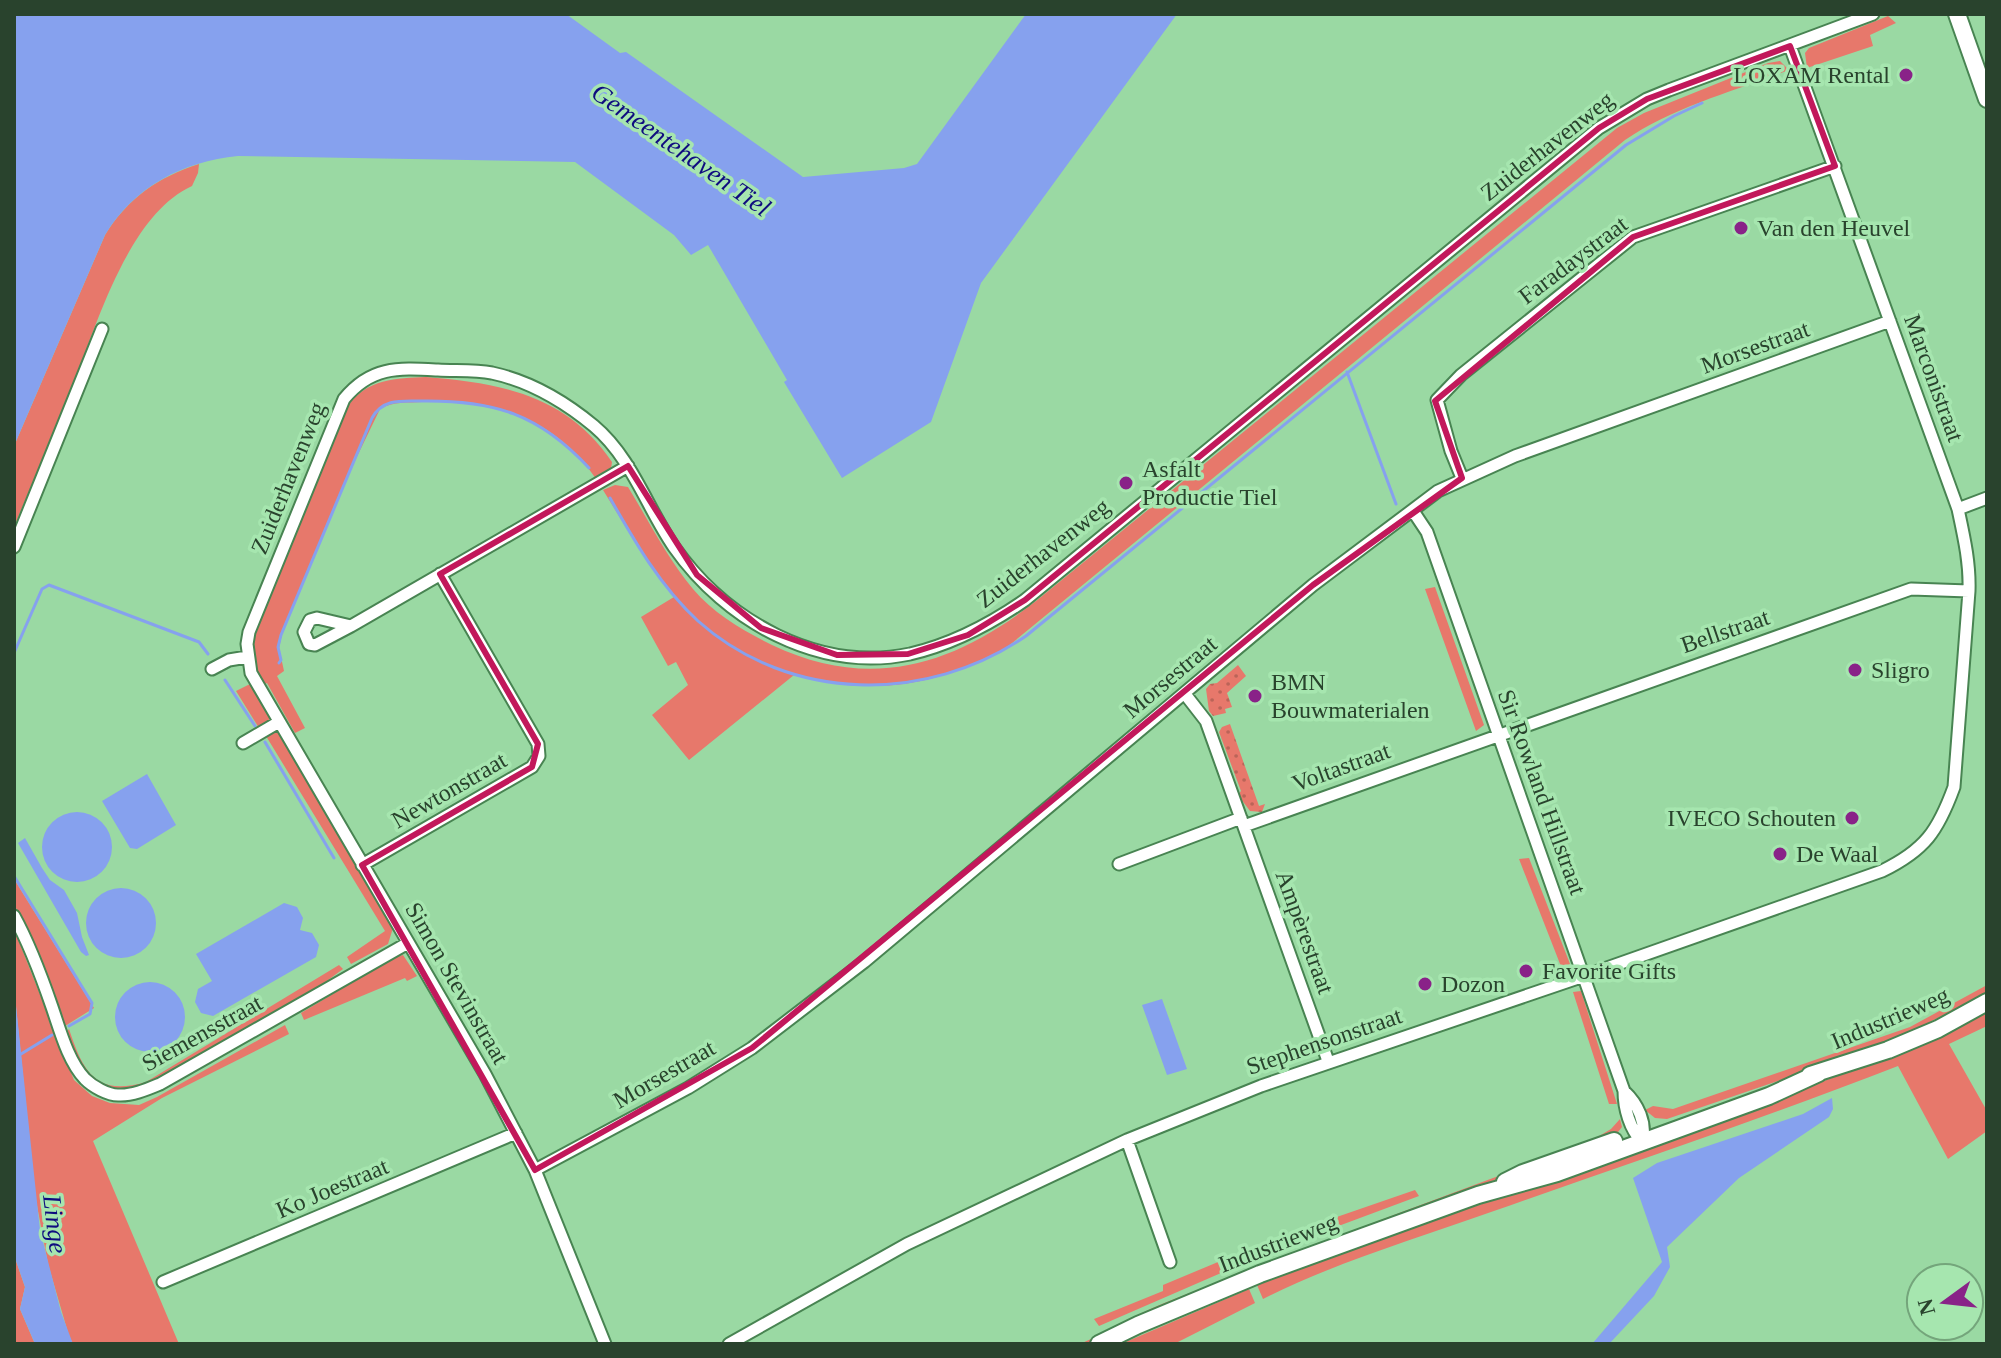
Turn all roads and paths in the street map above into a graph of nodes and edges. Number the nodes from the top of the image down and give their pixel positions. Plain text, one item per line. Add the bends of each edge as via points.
1 (1873, 14) edge
2 (1957, 14) edge
3 (1790, 46) junction
4 (1987, 99) edge
5 (1835, 166) junction
6 (1890, 321) junction
7 (102, 329) dead end
8 (628, 466) junction
9 (1462, 478) junction
10 (1987, 498) edge
11 (1958, 509) junction
12 (1413, 511) junction
13 (14, 547) edge
14 (440, 574) junction
15 (1969, 591) junction
16 (351, 626) dead end
17 (247, 657) junction
18 (212, 669) dead end
19 (1185, 694) junction
20 (279, 722) junction
21 (1498, 734) junction
22 (243, 743) dead end
23 (1242, 822) junction
24 (1119, 864) dead end
25 (362, 865) junction
26 (14, 916) edge
27 (408, 943) junction
28 (1584, 976) junction
29 (1984, 1003) edge
30 (1328, 1061) junction
31 (516, 1133) junction
32 (1640, 1135) junction
33 (1127, 1140) junction
34 (535, 1170) junction
35 (1170, 1262) dead end
36 (163, 1282) dead end
37 (605, 1344) edge
38 (729, 1344) edge
39 (1099, 1344) edge

1 - 3 street, Zuiderhavenweg
2 - 4 main road
3 - 5 street, Marconistraat
3 - 8 street, Zuiderhavenweg via 1658,95 1599,128 1025,600 993,622 941,645 877,657 837,655 761,628 728,606 697,575
5 - 6 street, Marconistraat
5 - 9 street, Faradaystraat via 1633,237 1461,375 1437,400
6 - 9 street, Morsestraat
6 - 11 street, Marconistraat
7 - 13 street
8 - 14 street
8 - 17 street, Zuiderhavenweg via 596,428 530,386 491,373 410,369 371,375 344,399 249,632
9 - 12 street, Morsestraat
10 - 11 street
11 - 15 street, Marconistraat via 1970,568
12 - 19 street, Morsestraat via 1313,585
12 - 21 street, Sir Rowland Hillstraat via 1427,532
14 - 16 street
14 - 25 street, Newtonstraat via 538,744 539,756 532,767
15 - 21 street, Bellstraat via 1911,589
15 - 28 street, Marconistraat via 1954,787 1927,842 1882,871
17 - 18 street
17 - 20 street, Simon Stevinstraat
19 - 23 street, Ampèrestraat via 1206,721
19 - 34 street, Morsestraat via 864,962 752,1048
20 - 22 street
20 - 25 street, Simon Stevinstraat
21 - 23 street, Voltastraat
21 - 28 street, Sir Rowland Hillstraat
23 - 24 street
23 - 30 street, Ampèrestraat
25 - 27 street, Simon Stevinstraat
26 - 27 street, Siemensstraat via 79,1070 94,1086 118,1095 160,1084
27 - 31 street, Simon Stevinstraat
28 - 30 street, Stephensonstraat
28 - 32 street, Sir Rowland Hillstraat via 1624,1091 1633,1100
29 - 32 main road, Industrieweg via 1938,1029 1769,1096
30 - 33 street, Stephensonstraat
31 - 34 street, Simon Stevinstraat
31 - 36 street, Ko Joestraat
32 - 39 main road, Industrieweg via 1523,1173 1478,1195 1260,1274
33 - 35 street
33 - 38 street, Stephensonstraat via 907,1244
34 - 37 street, Simon Stevinstraat

